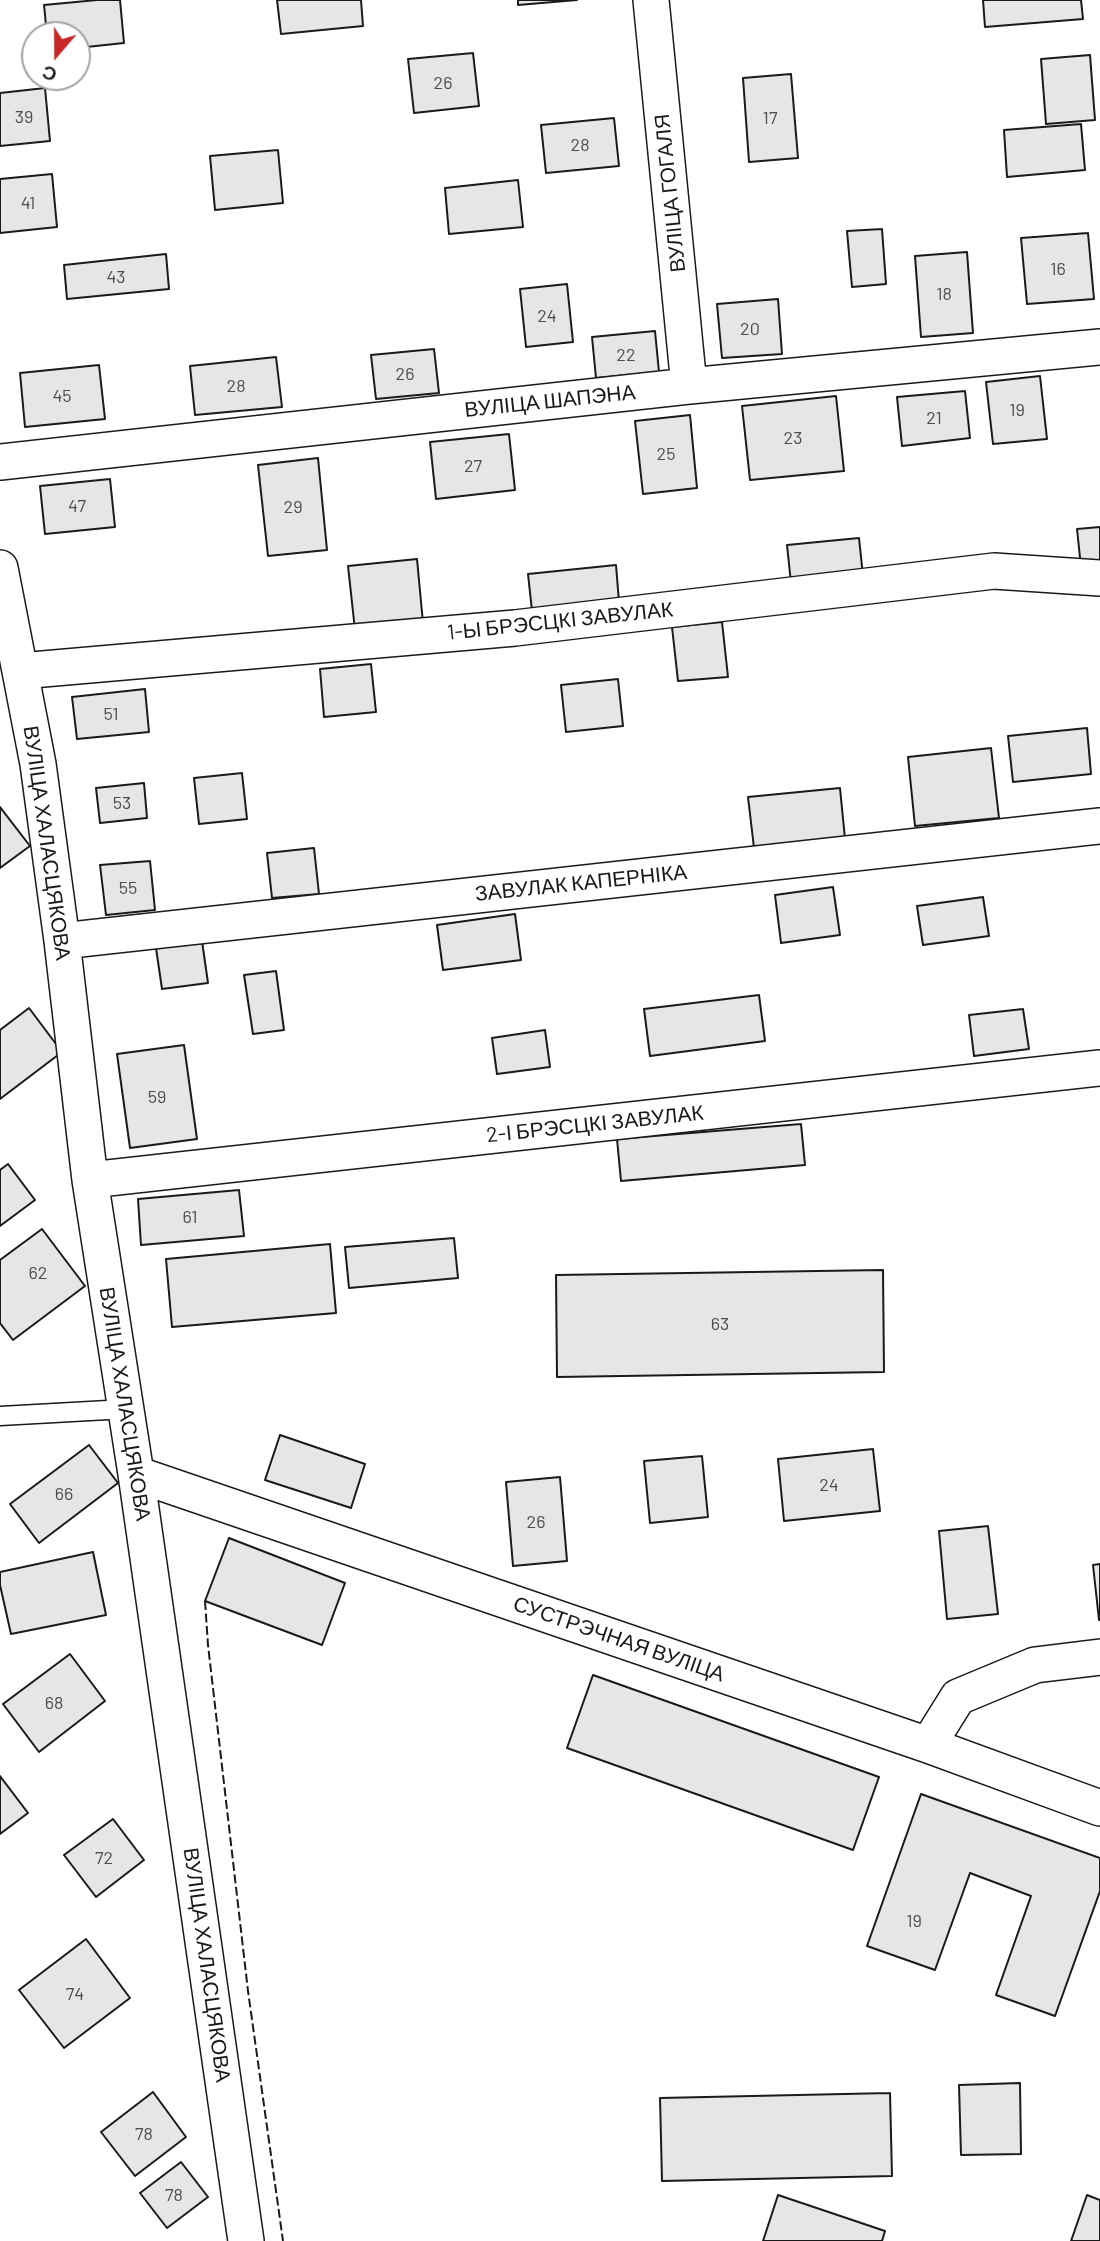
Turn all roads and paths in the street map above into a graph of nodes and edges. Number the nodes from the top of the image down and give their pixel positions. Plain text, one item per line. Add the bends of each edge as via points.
1 (651, 0) edge
2 (1100, 347) edge
3 (689, 386) junction
4 (0, 462) edge
5 (0, 568) edge
6 (1100, 578) edge
7 (20, 671) junction
8 (1100, 826) edge
9 (62, 940) junction
10 (1100, 1068) edge
11 (90, 1180) junction
12 (126, 1409) junction
13 (0, 1416) edge
14 (136, 1474) junction
15 (1100, 1657) edge
16 (928, 1745) junction
17 (1100, 1808) edge
18 (246, 2241) edge

1 - 3 street, ВУЛІЦА ГОГАЛЯ
2 - 3 street, ВУЛІЦА ШАПЭНА
3 - 4 street, ВУЛІЦА ШАПЭНА
5 - 7 street, ВУЛІЦА ХАЛАСЦЯКОВА
6 - 7 street, 1-Ы БРЭСЦКІ ЗАВУЛАК via 994,571 515,628
7 - 9 street, ВУЛІЦА ХАЛАСЦЯКОВА
8 - 9 street, ЗАВУЛАК КАПЕРНІКА
9 - 11 street, ВУЛІЦА ХАЛАСЦЯКОВА
10 - 11 street, 2-І БРЭСЦКІ ЗАВУЛАК
11 - 12 street, ВУЛІЦА ХАЛАСЦЯКОВА
12 - 13 lane
12 - 14 street, ВУЛІЦА ХАЛАСЦЯКОВА
14 - 16 street, СУСТРЭЧНАЯ ВУЛІЦА
14 - 18 street, ВУЛІЦА ХАЛАСЦЯКОВА
15 - 16 street via 1035,1665 958,1698
16 - 17 street, СУСТРЭЧНАЯ ВУЛІЦА

